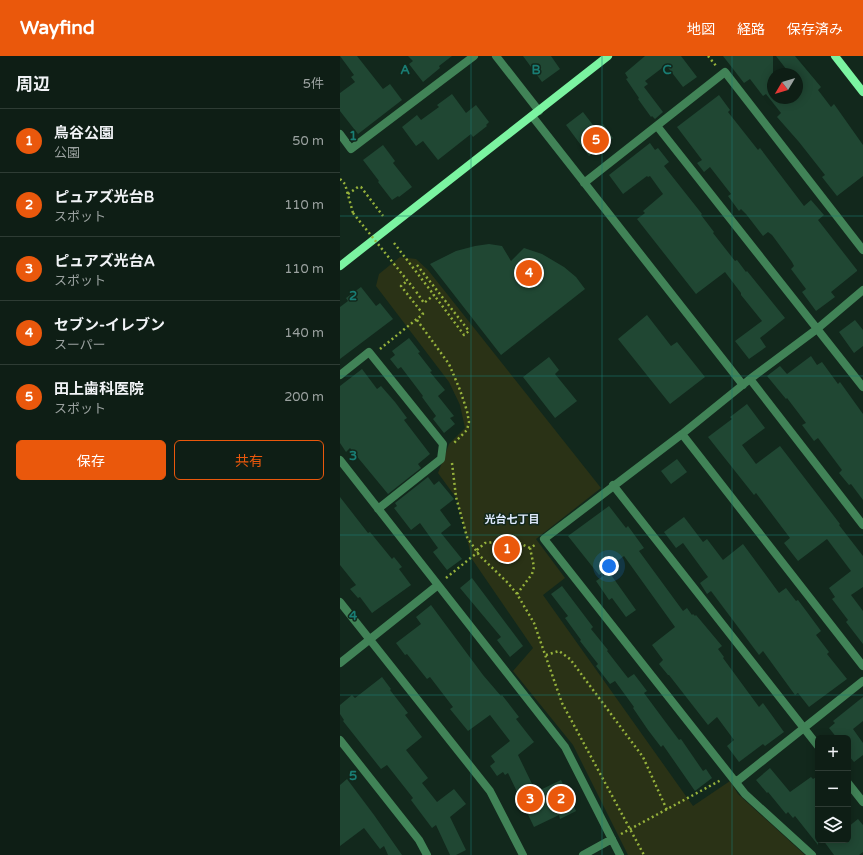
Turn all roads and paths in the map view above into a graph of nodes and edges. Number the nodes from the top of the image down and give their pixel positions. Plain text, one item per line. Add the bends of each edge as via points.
1 (474, 56) edge
2 (496, 56) edge
3 (608, 56) edge
4 (835, 56) edge
5 (863, 92) edge
6 (539, 110) junction
7 (532, 116) junction
8 (656, 126) junction
9 (340, 134) edge
10 (340, 178) edge
11 (584, 183) junction
12 (348, 194) junction
13 (383, 216) dead end
14 (394, 243) dead end
15 (863, 250) edge
16 (417, 265) dead end
17 (340, 266) edge
18 (407, 281) junction
19 (863, 290) edge
20 (434, 295) junction
21 (417, 320) junction
22 (817, 329) junction
23 (372, 355) junction
24 (340, 375) edge
25 (750, 379) junction
26 (743, 385) junction
27 (863, 387) edge
28 (682, 434) junction
29 (452, 446) dead end
30 (340, 460) edge
31 (452, 460) dead end
32 (613, 486) junction
33 (378, 509) junction
34 (863, 525) edge
35 (544, 539) junction
36 (530, 548) junction
37 (477, 551) junction
38 (438, 585) junction
39 (517, 594) junction
40 (340, 602) edge
41 (370, 640) junction
42 (546, 655) junction
43 (340, 663) edge
44 (863, 666) edge
45 (863, 681) edge
46 (803, 727) junction
47 (340, 740) edge
48 (815, 742) edge
49 (730, 774) junction
50 (736, 782) junction
51 (851, 787) edge
52 (863, 802) edge
53 (667, 810) junction
54 (630, 829) junction
55 (612, 839) junction
56 (427, 855) edge
57 (523, 855) edge
58 (583, 855) edge
59 (620, 855) edge
60 (644, 855) edge
61 (812, 855) edge

1 - 9 street via 351,149
2 - 6 street
3 - 6 street
4 - 5 street
6 - 7 street
7 - 11 street
7 - 17 street
8 - 11 street
8 - 15 street via 726,72
8 - 22 street
10 - 12 path
11 - 26 street
12 - 13 path via 361,187
12 - 18 path, bridge via 353,213
14 - 20 path
16 - 20 path via 469,331 464,335
18 - 20 path, bridge via 424,303
18 - 21 path via 401,286 423,314
19 - 22 street
21 - 23 path
21 - 29 path via 449,364 467,411 467,430
22 - 25 street
22 - 27 street
23 - 24 street via 369,352
23 - 33 street via 443,444 441,459
25 - 26 street
25 - 34 street
26 - 28 street
28 - 32 street
28 - 44 street
30 - 33 street
31 - 37 path via 456,497 467,537
32 - 35 street
32 - 46 street
33 - 38 street
35 - 36 path
35 - 49 street
36 - 37 path via 507,541 485,543
36 - 39 path via 534,567 532,574
37 - 38 path
37 - 39 path
38 - 41 street
38 - 55 street via 565,747
39 - 42 path via 534,623
40 - 41 street
41 - 43 street
41 - 57 street via 490,791
42 - 53 path via 559,651 570,659 643,757
42 - 54 path via 560,697
45 - 46 street
46 - 48 street
46 - 50 street
47 - 56 street via 419,840
49 - 50 street
49 - 53 path
50 - 61 street via 745,794
51 - 52 street
53 - 54 path
54 - 55 path
54 - 60 path
55 - 58 street
55 - 59 street

